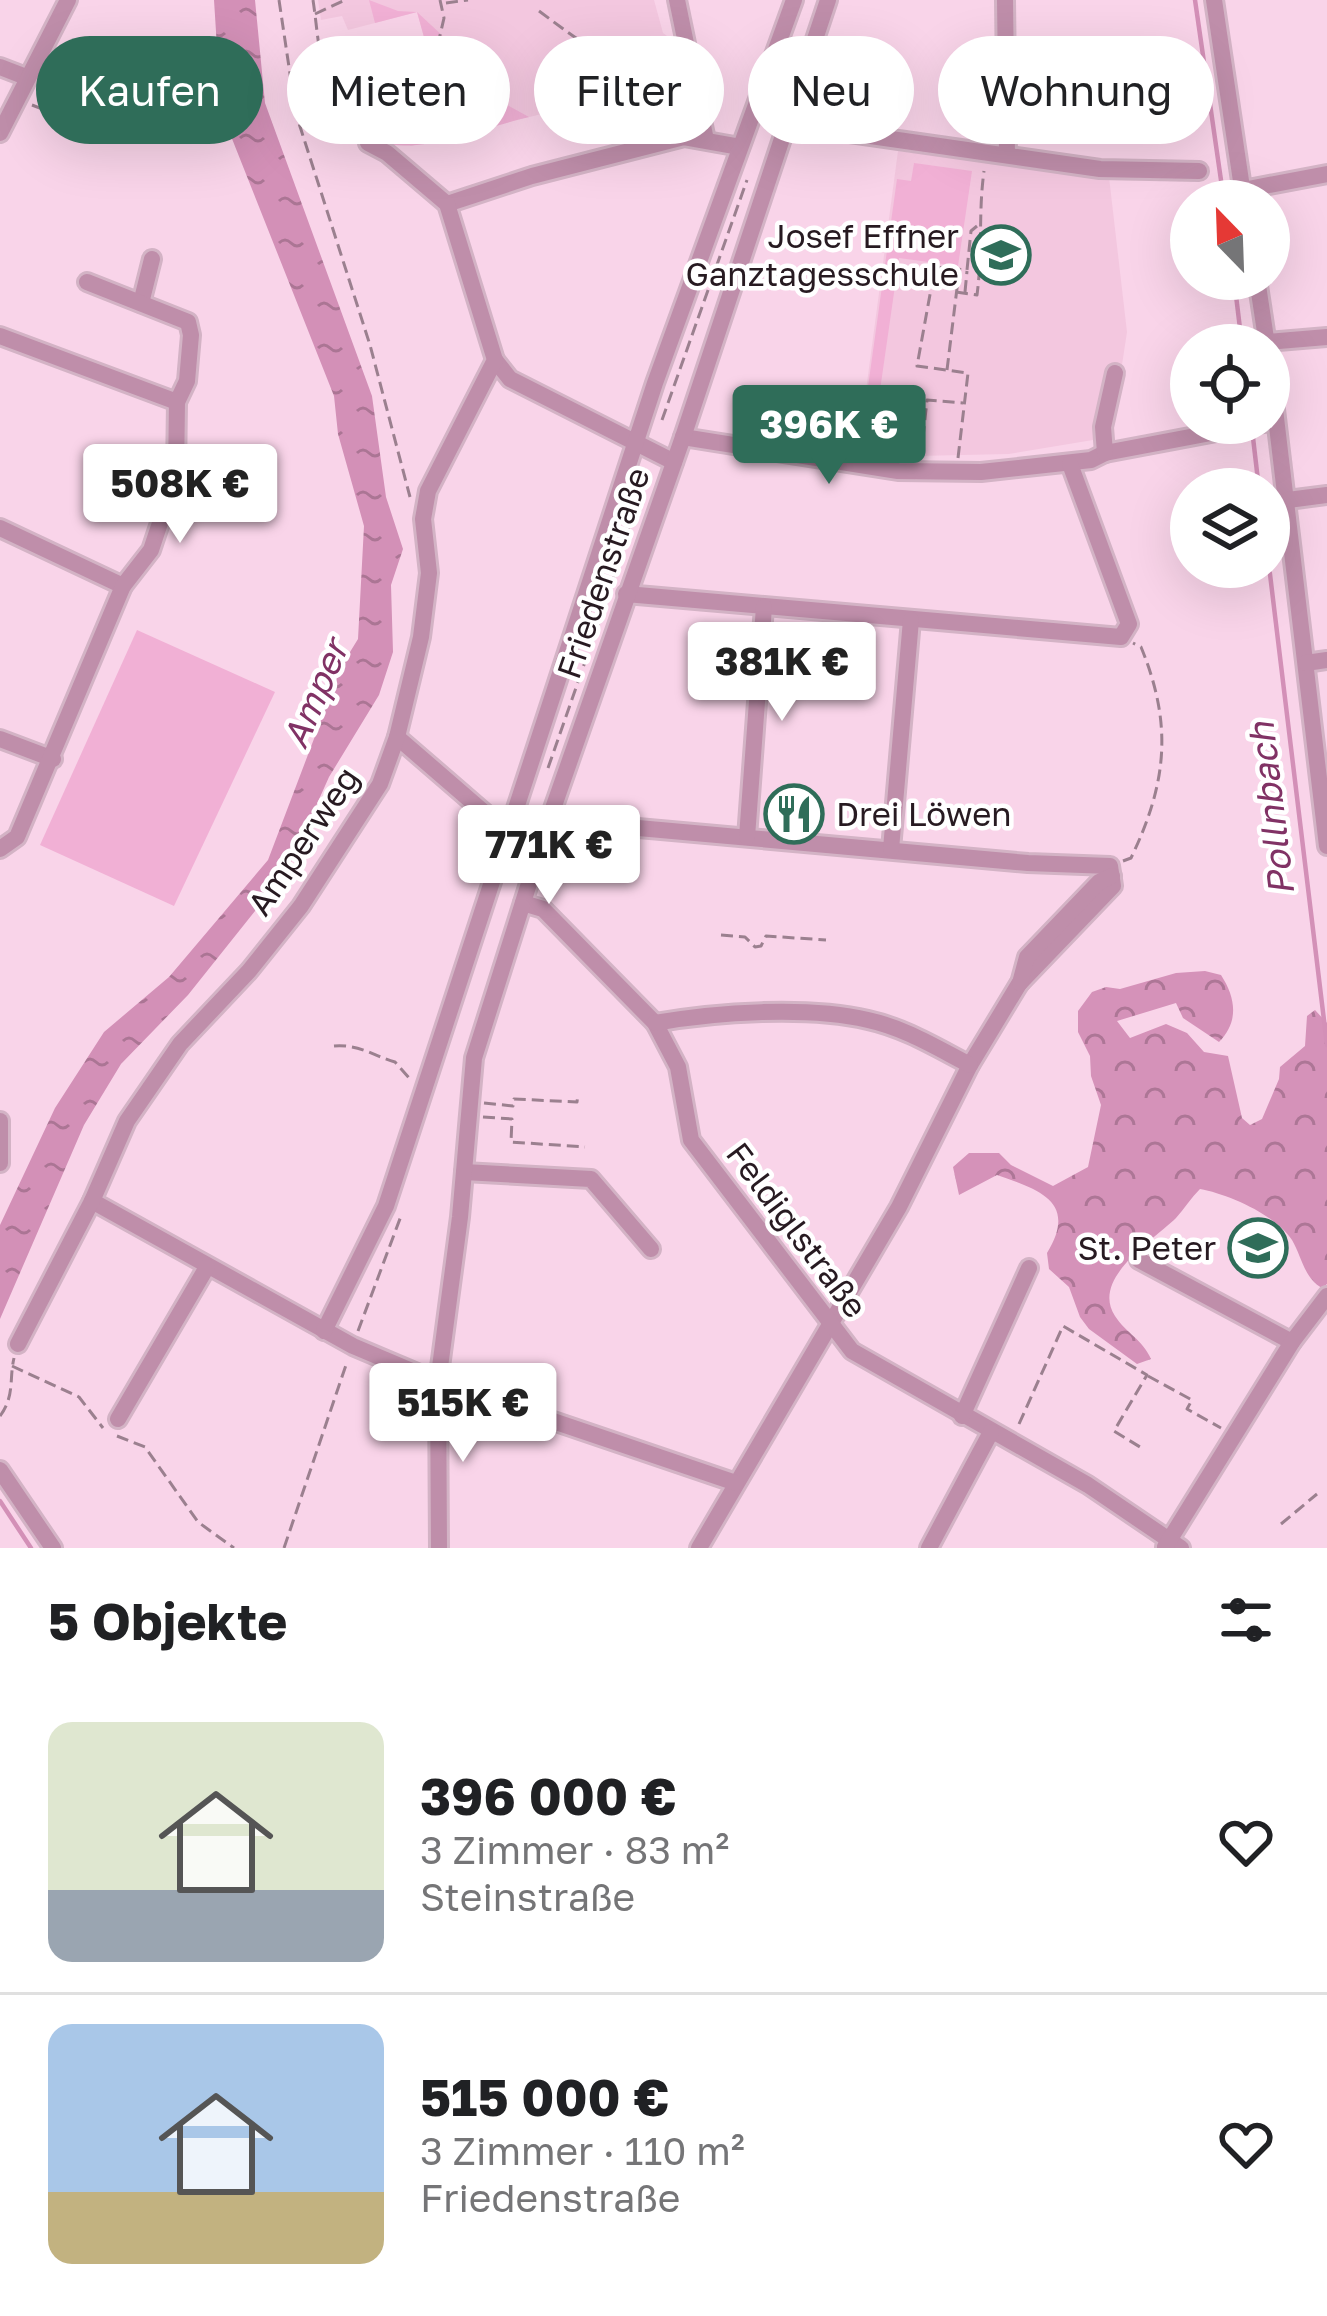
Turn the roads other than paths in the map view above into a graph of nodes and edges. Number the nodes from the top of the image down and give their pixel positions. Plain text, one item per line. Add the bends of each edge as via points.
1 (68, 0) edge
2 (676, 0) edge
3 (794, 0) edge
4 (828, 0) edge
5 (1005, 0) edge
6 (1214, 0) edge
7 (685, 36) edge
8 (816, 36) edge
9 (0, 67) edge
10 (26, 77) junction
11 (0, 133) edge
12 (914, 141) edge
13 (370, 144) edge
14 (656, 144) edge
15 (724, 144) edge
16 (780, 144) edge
17 (740, 147) junction
18 (1007, 154) junction
19 (1199, 170) dead end
20 (1327, 174) edge
21 (1242, 180) edge
22 (1290, 183) edge
23 (447, 204) junction
24 (152, 259) dead end
25 (87, 282) dead end
26 (141, 303) junction
27 (0, 336) edge
28 (1327, 337) edge
29 (1290, 345) edge
30 (496, 360) junction
31 (1115, 374) dead end
32 (177, 402) junction
33 (1170, 433) edge
34 (683, 437) junction
35 (643, 445) junction
36 (1105, 453) junction
37 (674, 461) junction
38 (1070, 464) junction
39 (1327, 495) edge
40 (1290, 500) edge
41 (1290, 518) edge
42 (0, 527) edge
43 (123, 586) junction
44 (626, 594) junction
45 (764, 607) junction
46 (911, 620) junction
47 (1327, 661) edge
48 (1306, 663) junction
49 (398, 737) junction
50 (0, 739) edge
51 (53, 759) junction
52 (549, 820) junction
53 (508, 833) junction
54 (748, 837) junction
55 (1327, 846) edge
56 (0, 849) edge
57 (540, 849) junction
58 (892, 849) junction
59 (523, 903) junction
60 (655, 1023) junction
61 (970, 1065) junction
62 (0, 1121) edge
63 (0, 1163) edge
64 (464, 1172) junction
65 (92, 1201) junction
66 (651, 1249) dead end
67 (1138, 1260) dead end
68 (207, 1267) junction
69 (1029, 1268) dead end
70 (1327, 1296) edge
71 (830, 1326) junction
72 (324, 1331) junction
73 (1292, 1342) junction
74 (17, 1345) road end
75 (438, 1382) junction
76 (962, 1416) junction
77 (118, 1419) dead end
78 (991, 1432) junction
79 (0, 1470) edge
80 (736, 1484) junction
81 (1172, 1546) edge
82 (53, 1548) edge
83 (439, 1548) edge
84 (699, 1548) edge
85 (929, 1548) edge

1 - 10 street
2 - 7 street
3 - 17 street
4 - 8 street, Friedenstraße
5 - 18 street
6 - 21 street
9 - 10 street
10 - 11 street
12 - 18 street
13 - 23 street
14 - 23 street
15 - 17 street
16 - 34 street, Friedenstraße
17 - 35 street
18 - 19 street via 1100,169
20 - 22 street
23 - 30 street
24 - 26 street
25 - 26 street
26 - 32 street via 188,322 187,381
27 - 32 street
28 - 29 street
30 - 35 street via 510,379
30 - 49 street, Amperweg via 428,491 422,638
31 - 36 street
32 - 43 street via 176,475 151,550
33 - 36 street
34 - 37 street, Friedenstraße
34 - 38 street via 919,471
35 - 37 street
35 - 53 street
36 - 38 street
37 - 44 street, Friedenstraße
38 - 46 street via 1129,624 1121,637
39 - 40 street
41 - 48 street
42 - 43 street
43 - 51 street
44 - 45 street
44 - 52 street, Friedenstraße
45 - 46 street
45 - 54 street
46 - 58 street
47 - 48 street
48 - 55 street
49 - 53 street
49 - 65 street, Amperweg via 380,784 301,906 180,1044 128,1120
50 - 51 street
51 - 56 street via 17,837
52 - 54 street
52 - 57 street, Friedenstraße
53 - 57 street
53 - 72 street via 386,1206
54 - 58 street
57 - 59 street, Friedenstraße
58 - 61 street via 1111,871 1113,886 1019,984
59 - 60 street, Feldiglstraße via 543,910
59 - 64 street, Friedenstraße via 474,1058
60 - 61 street via 712,1013 866,1019
60 - 71 street, Feldiglstraße via 678,1066 691,1140
61 - 71 street
62 - 63 street
64 - 66 street via 591,1180
64 - 75 street, Friedenstraße
65 - 68 street
65 - 74 street, Amperweg
67 - 73 street
68 - 72 street
68 - 77 street
69 - 76 street
70 - 73 street
71 - 76 street, Feldiglstraße via 852,1351
71 - 80 street
72 - 75 street
73 - 81 street
75 - 80 street
75 - 83 street, Friedenstraße
76 - 78 street, Feldiglstraße
78 - 81 street, Feldiglstraße via 1088,1485
78 - 85 street
79 - 82 street
80 - 84 street

